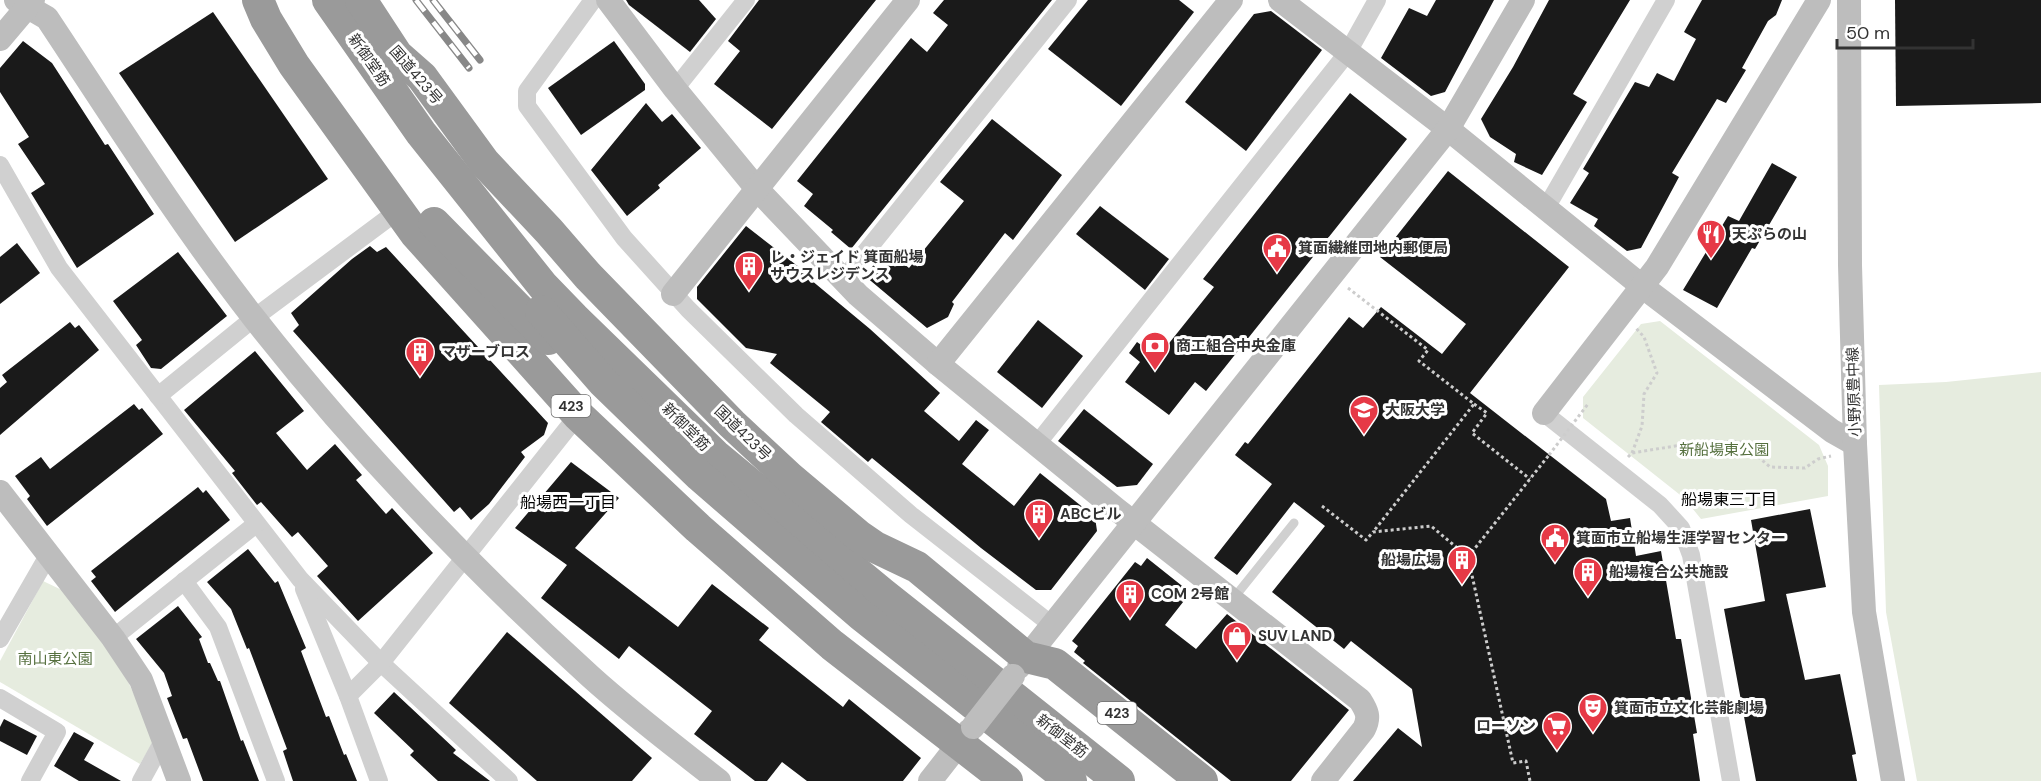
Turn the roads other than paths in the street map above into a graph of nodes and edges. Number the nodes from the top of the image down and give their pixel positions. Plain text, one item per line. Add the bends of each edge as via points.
1 (258, 0) edge
2 (265, 0) edge
3 (305, 0) edge
4 (328, 0) edge
5 (361, 0) edge
6 (592, 0) edge
7 (608, 0) edge
8 (746, 0) edge
9 (908, 0) edge
10 (1068, 0) edge
11 (1231, 0) edge
12 (1280, 0) edge
13 (1377, 0) edge
14 (1523, 0) edge
15 (1666, 0) edge
16 (1819, 0) edge
17 (1850, 0) edge
18 (25, 2) edge
19 (0, 39) edge
20 (1348, 52) junction
21 (397, 55) junction
22 (675, 89) junction
23 (1448, 129) junction
24 (0, 165) edge
25 (757, 189) junction
26 (1546, 208) junction
27 (399, 210) junction
28 (843, 280) junction
29 (1643, 286) junction
30 (673, 294) junction
31 (254, 318) junction
32 (938, 364) junction
33 (612, 371) junction
34 (158, 396) junction
35 (1544, 413) joint
36 (578, 415) junction
37 (1037, 444) junction
38 (1855, 444) junction
39 (0, 492) edge
40 (1135, 523) junction
41 (256, 524) junction
42 (1294, 524) dead end
43 (49, 554) junction
44 (465, 556) junction
45 (300, 579) junction
46 (184, 582) junction
47 (1232, 601) junction
48 (1052, 625) junction
49 (113, 638) junction
50 (0, 639) edge
51 (381, 663) junction
52 (1019, 667) junction
53 (348, 696) junction
54 (0, 698) edge
55 (966, 735) junction
56 (163, 741) junction
57 (30, 781) edge
58 (141, 781) edge
59 (179, 781) edge
60 (276, 781) edge
61 (379, 781) edge
62 (509, 781) edge
63 (719, 781) edge
64 (930, 781) edge
65 (1007, 781) edge
66 (1071, 781) edge
67 (1119, 781) edge
68 (1202, 781) edge
69 (1323, 781) edge
70 (1731, 781) edge
71 (1893, 781) edge

1 - 27 highway, 423 via 294,65
2 - 33 highway via 340,108 437,227 562,352
3 - 33 highway, 新御堂筋 / 423 via 470,230
4 - 33 highway, 新御堂筋 / 423 via 421,133
5 - 21 highway, 国道423号 / 423
6 - 30 street via 527,91 527,106 624,238
7 - 22 street
8 - 22 street
9 - 25 street
10 - 28 street
11 - 32 street
12 - 20 street
13 - 20 street
14 - 23 street
15 - 26 street
16 - 29 street
17 - 38 street, 小野原豊中線
18 - 19 street
18 - 31 street via 47,18 167,199
20 - 23 street
20 - 37 street
21 - 33 highway
21 - 52 highway, 国道423号 / 423 via 422,77 484,162 732,424 859,536 917,567
22 - 25 street
23 - 26 street
23 - 40 street
24 - 34 street via 59,268
25 - 28 street
25 - 30 street
26 - 29 street
27 - 31 street
27 - 36 highway, 423 via 415,233
28 - 32 street
29 - 35 street
29 - 38 street via 1832,431
30 - 48 street via 805,422 911,515
31 - 34 street
31 - 44 street via 356,441
32 - 37 street
33 - 66 highway, 新御堂筋 / 423 via 700,476 861,615
33 - 67 highway, 新御堂筋 / 423
34 - 41 street
35 - 70 street via 1660,505 1681,528 1691,555
36 - 44 street
36 - 55 highway, 423 via 698,528 832,645
37 - 40 street
38 - 71 street, 小野原豊中線 via 1864,612
39 - 43 street
40 - 47 street
40 - 48 street
41 - 45 street
41 - 46 street
42 - 47 lane
43 - 49 street
43 - 50 street
44 - 51 street
44 - 63 street via 592,678
45 - 51 street
45 - 53 street
46 - 49 street
46 - 60 street via 218,627
47 - 69 street via 1360,700 1367,710 1369,720 1364,729
48 - 52 street
49 - 56 street via 141,680
51 - 53 street
51 - 62 street
52 - 55 street, bridge
52 - 68 highway, 国道423号 / 423 via 1055,664
53 - 61 street
54 - 57 street via 57,732
55 - 64 street
55 - 65 highway, 423
56 - 58 street
56 - 59 street

